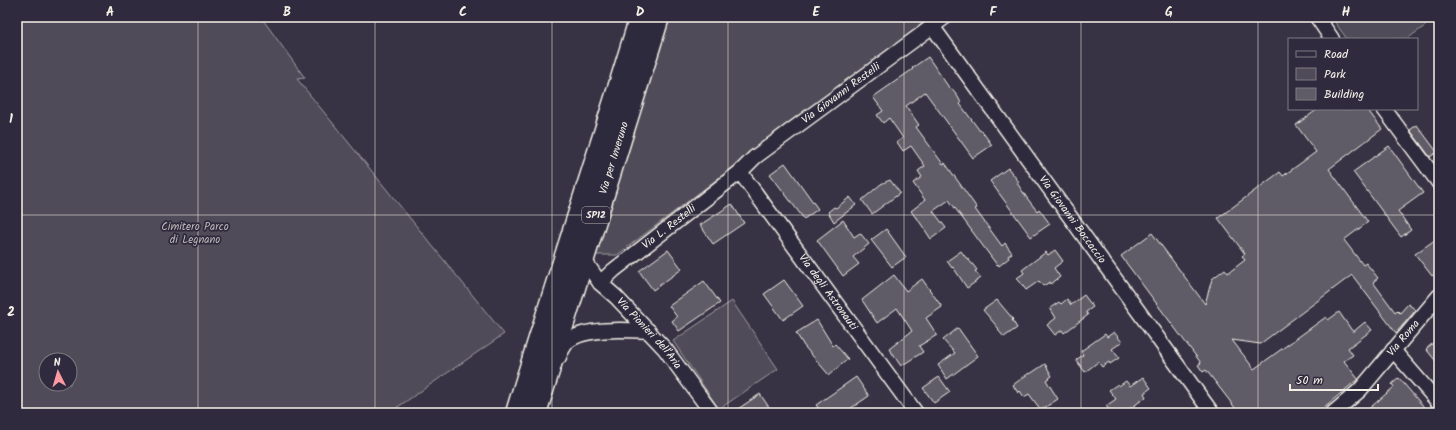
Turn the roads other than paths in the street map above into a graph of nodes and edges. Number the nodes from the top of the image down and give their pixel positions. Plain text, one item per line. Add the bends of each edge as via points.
1 (641, 17) edge
2 (658, 17) edge
3 (945, 17) edge
4 (1317, 17) edge
5 (932, 26) junction
6 (1331, 38) edge
7 (1385, 110) edge
8 (740, 172) junction
9 (1439, 182) edge
10 (582, 257) junction
11 (600, 283) junction
12 (1439, 296) edge
13 (649, 331) junction
14 (1393, 350) junction
15 (1439, 403) edge
16 (517, 413) edge
17 (535, 413) edge
18 (541, 413) edge
19 (712, 413) edge
20 (916, 413) edge
21 (1212, 413) edge
22 (1333, 413) edge

1 - 16 main road, Via per Inveruno / SP12
2 - 10 main road, Via per Inveruno / SP12
3 - 5 street, Via Giovanni Restelli
4 - 6 street
5 - 8 street, Via Giovanni Restelli via 755,157
5 - 21 street, Via Giovanni Boccaccio
7 - 9 street
8 - 11 street, Via L. Restelli
8 - 20 street, Via degli Astronauti
10 - 11 street, Via Pionieri dell'Aria
10 - 17 main road, Via per Inveruno / SP12
11 - 13 street, Via Pionieri dell'Aria
12 - 14 street, Via Roma
13 - 18 street via 607,330 582,334 568,341 560,355
13 - 19 street, Via Pionieri dell'Aria via 666,349
14 - 15 street
14 - 22 street, Via Roma via 1360,390

